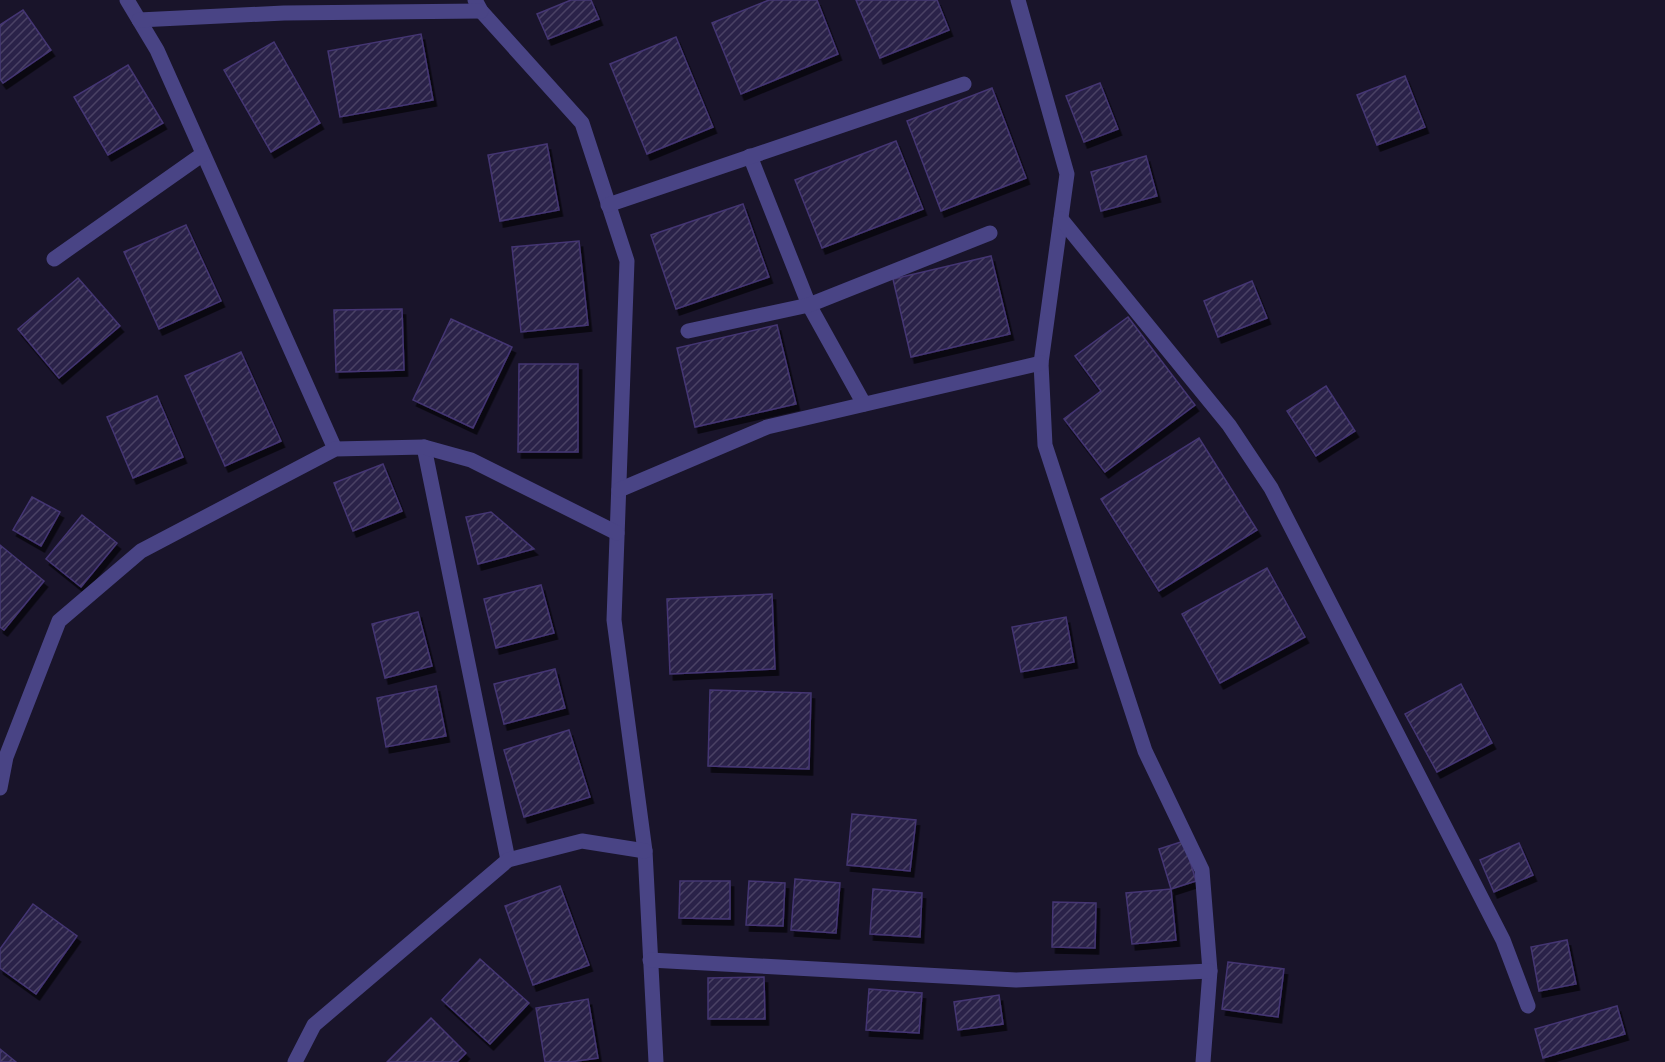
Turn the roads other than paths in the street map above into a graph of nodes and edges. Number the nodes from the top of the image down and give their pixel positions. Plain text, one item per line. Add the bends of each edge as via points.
1 (127, 0) edge
2 (1018, 0) edge
3 (478, 5) edge
4 (139, 20) junction
5 (964, 84) dead end
6 (203, 154) junction
7 (750, 156) junction
8 (608, 205) junction
9 (1061, 219) junction
10 (990, 233) dead end
11 (54, 259) dead end
12 (809, 305) junction
13 (688, 330) dead end
14 (1041, 363) junction
15 (864, 404) junction
16 (424, 447) junction
17 (335, 448) junction
18 (619, 490) junction
19 (617, 533) junction
20 (0, 788) edge
21 (645, 851) junction
22 (508, 860) junction
23 (650, 960) junction
24 (1210, 971) junction
25 (1528, 1006) dead end
26 (295, 1062) edge
27 (656, 1062) edge
28 (1203, 1062) edge

1 - 4 street
2 - 9 street via 1067,174
3 - 4 street
3 - 8 street via 582,123
4 - 6 street
5 - 7 street
6 - 11 street
6 - 17 street
7 - 8 street
7 - 12 street
8 - 18 street via 627,261
9 - 14 street
9 - 25 street via 1229,424 1271,488 1503,940
10 - 12 street
12 - 13 street
12 - 15 street
14 - 15 street
14 - 24 street via 1044,445 1145,751 1202,870
15 - 18 street via 766,427
16 - 17 street
16 - 19 street via 471,460
16 - 22 street
17 - 20 street via 141,551 59,621 6,757
18 - 19 street
19 - 21 street via 614,620
21 - 22 street via 582,841
21 - 23 street
22 - 26 street via 314,1025
23 - 24 street via 1016,980
23 - 27 street
24 - 28 street

